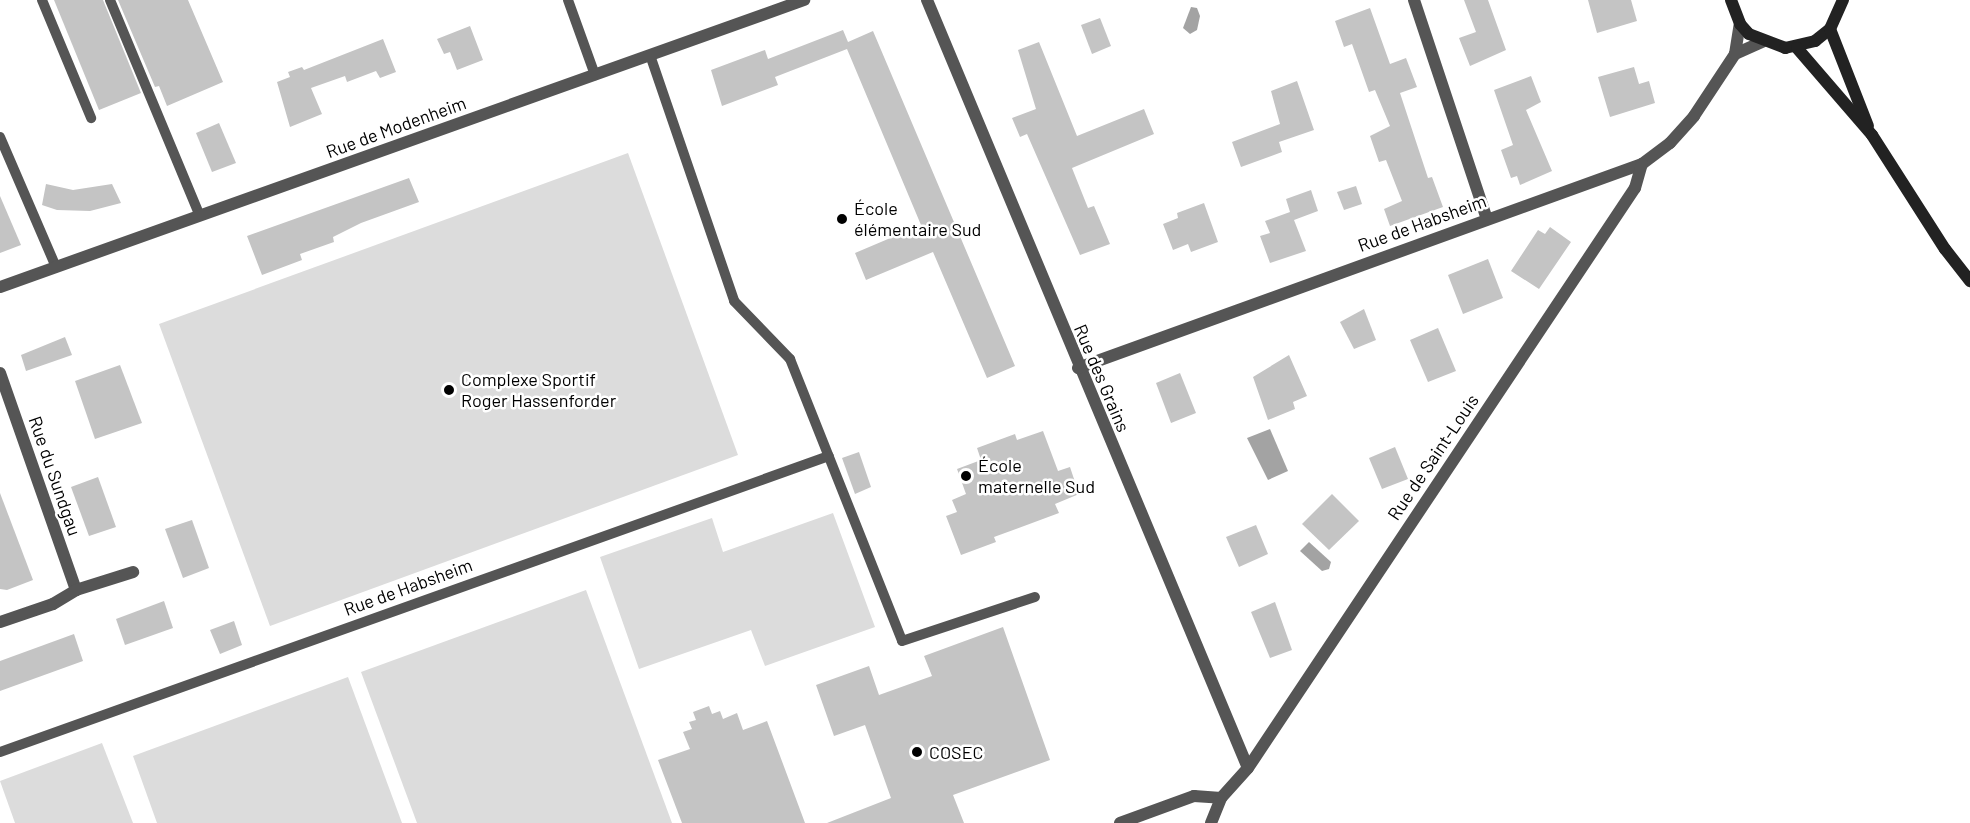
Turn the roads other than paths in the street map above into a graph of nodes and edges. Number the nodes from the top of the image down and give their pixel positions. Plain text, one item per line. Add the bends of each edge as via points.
1 (42, 0) edge
2 (110, 0) edge
3 (568, 0) edge
4 (804, 0) edge
5 (927, 0) edge
6 (1414, 0) edge
7 (1731, 0) edge
8 (1843, 0) edge
9 (1740, 24) junction
10 (1830, 29) junction
11 (1761, 42) junction
12 (1797, 48) junction
13 (1735, 54) junction
14 (650, 55) junction
15 (595, 75) junction
16 (91, 118) dead end
17 (1872, 135) junction
18 (0, 137) edge
19 (1642, 164) junction
20 (200, 216) junction
21 (1487, 219) junction
22 (56, 267) junction
23 (1970, 281) edge
24 (0, 287) edge
25 (1078, 368) junction
26 (0, 373) edge
27 (829, 456) junction
28 (133, 572) dead end
29 (76, 590) junction
30 (1035, 597) dead end
31 (0, 622) edge
32 (0, 752) edge
33 (1248, 768) junction
34 (1221, 798) junction
35 (1120, 823) edge
36 (1211, 823) edge

1 - 16 lane
2 - 20 lane
3 - 15 lane
4 - 14 street, Rue de Modenheim
5 - 25 street, Rue des Grains
6 - 21 street
7 - 9 main road
8 - 10 main road
9 - 11 main road
9 - 13 street, Rue de Habsheim
10 - 12 main road
10 - 17 main road
11 - 12 main road
11 - 13 street
12 - 17 main road
13 - 19 street, Rue de Habsheim via 1694,116 1670,143
14 - 15 street, Rue de Modenheim
14 - 27 lane via 734,301 790,359
15 - 20 street, Rue de Modenheim
17 - 23 main road
18 - 22 lane
19 - 21 street, Rue de Habsheim
19 - 33 street, Rue de Saint-Louis via 1628,198
20 - 22 street, Rue de Modenheim
21 - 25 street, Rue de Habsheim
22 - 24 street, Rue de Modenheim
25 - 33 street, Rue des Grains
26 - 29 street, Rue du Sundgau
27 - 30 lane via 902,641
27 - 32 lane, Rue de Habsheim
28 - 29 street
29 - 31 street via 53,604
33 - 34 street, Rue de Saint-Louis
34 - 35 street via 1194,796
34 - 36 street

